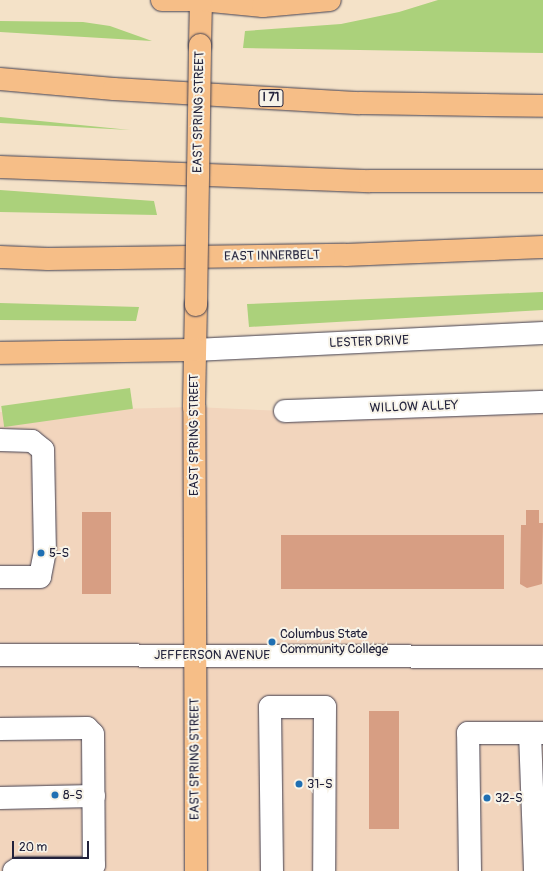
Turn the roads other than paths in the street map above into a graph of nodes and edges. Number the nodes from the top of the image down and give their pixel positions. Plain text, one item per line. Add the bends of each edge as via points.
1 (162, 0) edge
2 (201, 0) edge
3 (330, 0) edge
4 (0, 79) edge
5 (543, 106) edge
6 (0, 157) edge
7 (0, 167) edge
8 (89, 172) junction
9 (543, 181) edge
10 (543, 247) edge
11 (0, 257) edge
12 (543, 333) edge
13 (195, 350) junction
14 (0, 353) edge
15 (543, 402) edge
16 (285, 411) dead end
17 (0, 440) edge
18 (0, 577) edge
19 (0, 655) edge
20 (194, 655) junction
21 (543, 657) edge
22 (0, 730) edge
23 (537, 733) edge
24 (94, 796) junction
25 (0, 798) edge
26 (14, 871) edge
27 (196, 871) edge
28 (272, 871) edge
29 (324, 871) edge
30 (470, 871) edge
31 (535, 871) edge

1 - 2 main road
2 - 3 main road via 263,6
2 - 13 main road, EAST SPRING STREET, bridge
4 - 5 main road, I 71 via 114,89 360,103
6 - 8 main road
7 - 8 main road
8 - 9 main road via 370,181
10 - 11 main road, EAST INNERBELT via 337,255 48,259
12 - 13 street, LESTER DRIVE
13 - 14 main road
13 - 20 main road, EAST SPRING STREET
15 - 16 street, WILLOW ALLEY
17 - 18 street via 32,441 43,450 46,551 40,577
19 - 20 street, JEFFERSON AVENUE
20 - 21 street, JEFFERSON AVENUE
20 - 27 main road, EAST SPRING STREET
22 - 24 street via 87,728 93,734
23 - 30 street via 468,733
23 - 31 street
24 - 25 street
24 - 26 street via 94,865 90,868 19,868
28 - 29 street via 270,707 325,706

